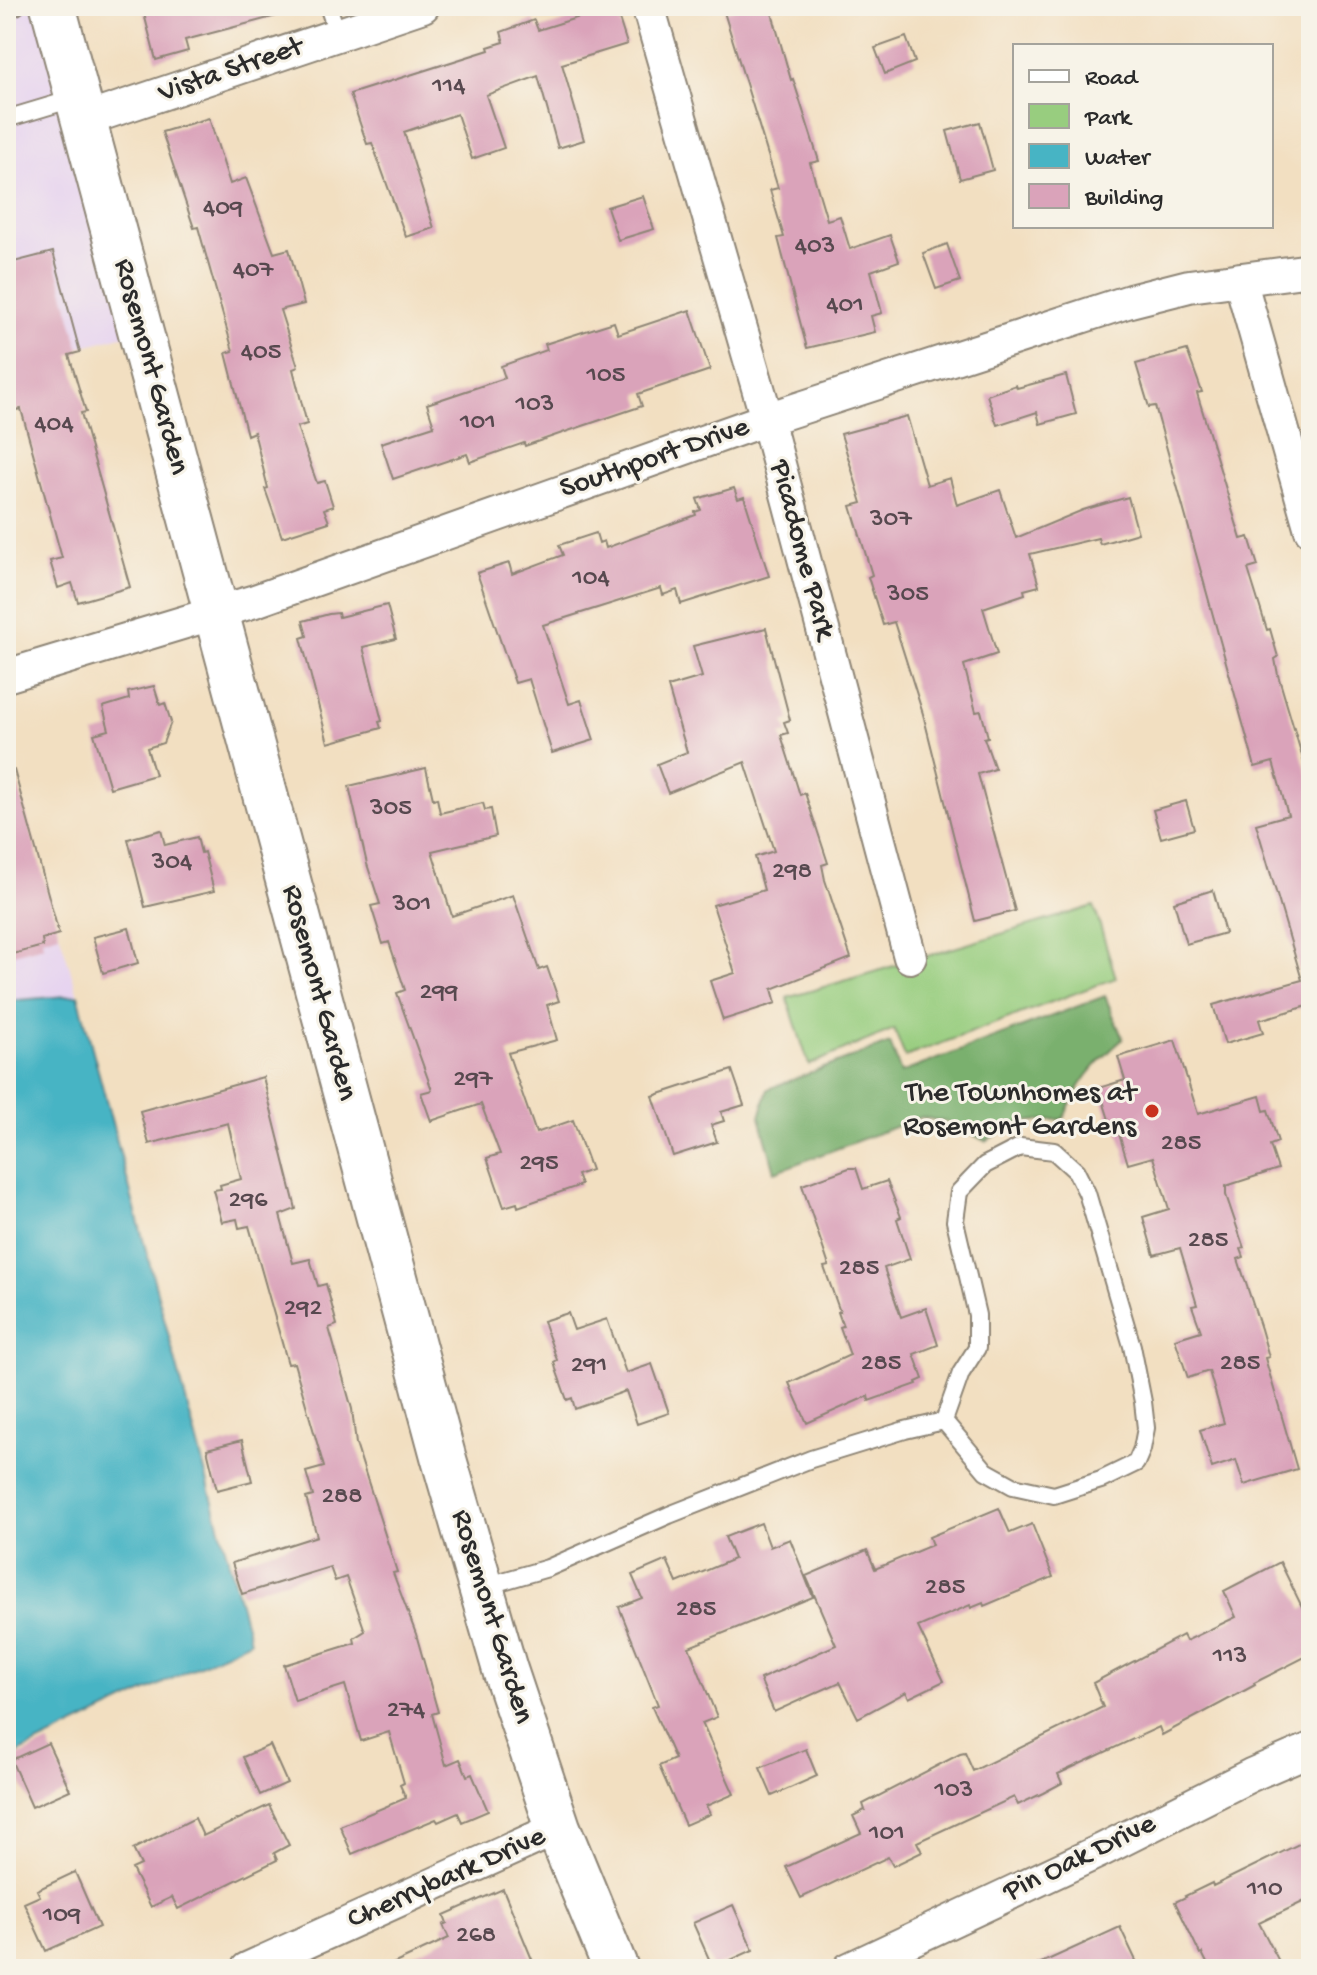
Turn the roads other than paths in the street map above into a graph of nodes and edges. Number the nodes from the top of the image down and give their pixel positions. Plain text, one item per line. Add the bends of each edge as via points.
1 (16, 6) edge
2 (53, 6) edge
3 (423, 6) edge
4 (648, 6) edge
5 (6, 11) edge
6 (333, 20) edge
7 (81, 109) junction
8 (6, 119) edge
9 (1311, 270) edge
10 (1240, 279) junction
11 (767, 419) junction
12 (1311, 530) edge
13 (215, 612) junction
14 (6, 676) edge
15 (910, 957) dead end
16 (944, 1421) junction
17 (481, 1588) junction
18 (1311, 1749) edge
19 (558, 1828) junction
20 (247, 1969) edge
21 (616, 1969) edge
22 (849, 1969) edge

1 - 5 lane
2 - 7 street, Rosemont Garden
3 - 6 street, Vista Street
4 - 11 street, Picadome Park
6 - 7 street, Vista Street
7 - 8 lane
7 - 13 street, Rosemont Garden
9 - 10 street, Southport Drive
10 - 11 street, Southport Drive via 1130,301
10 - 12 street
11 - 13 street, Southport Drive
11 - 15 street, Picadome Park
13 - 14 street, Southport Drive
13 - 17 street, Rosemont Garden
16 - 16 lane via 986,1471 1013,1486 1054,1495 1136,1463 1142,1449 1146,1428 1132,1346 1087,1193 1076,1171 1054,1151 1020,1147 985,1165 959,1192 955,1221 977,1315 977,1348 961,1373
16 - 17 lane via 811,1459 548,1568
17 - 19 street, Rosemont Garden
18 - 22 street, Pin Oak Drive
19 - 20 street, Cherrybark Drive
19 - 21 street, Rosemont Garden

